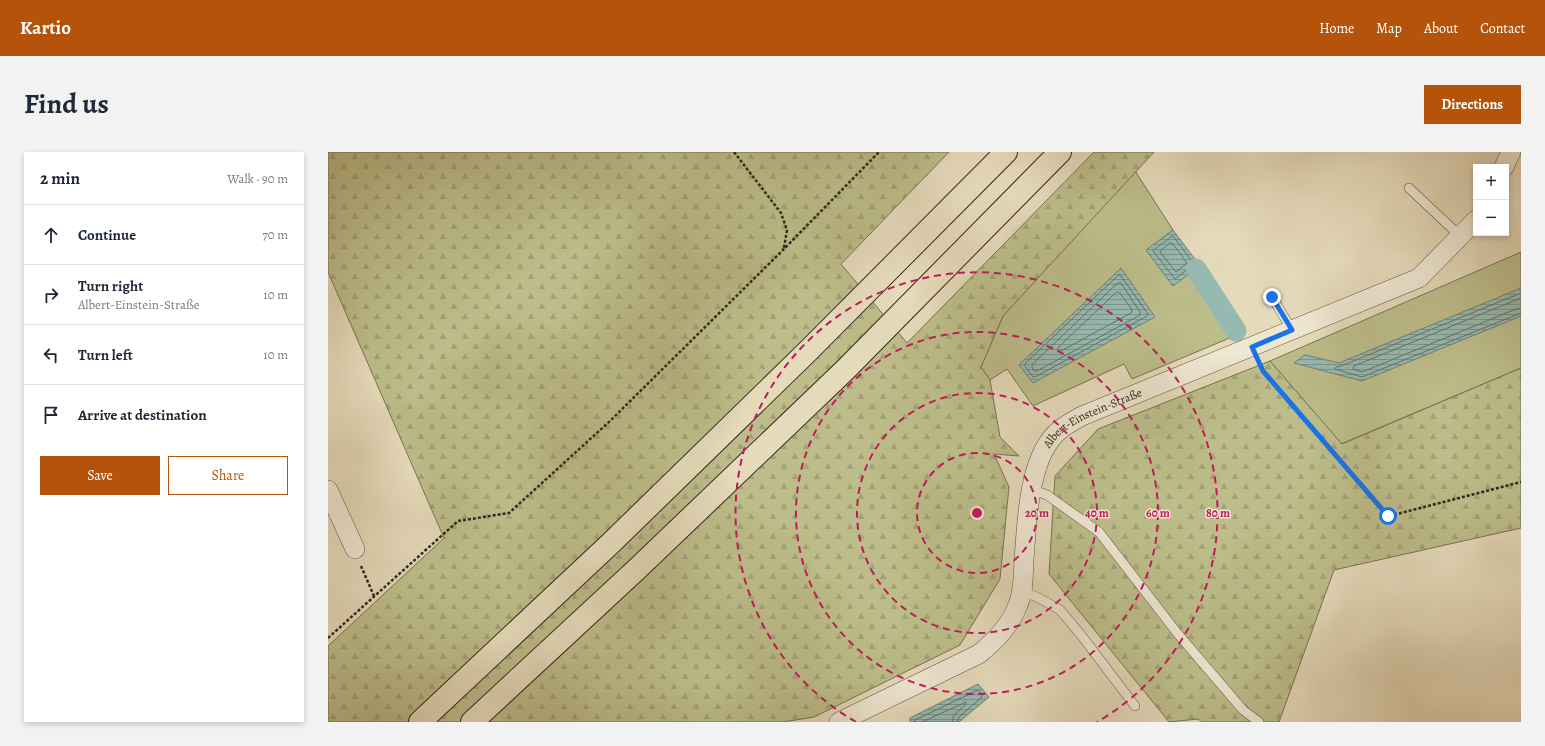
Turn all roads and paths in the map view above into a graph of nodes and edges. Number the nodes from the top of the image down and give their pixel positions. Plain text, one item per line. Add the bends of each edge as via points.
1 (734, 152) edge
2 (879, 152) edge
3 (1006, 152) edge
4 (1060, 152) edge
5 (1511, 152) edge
6 (1505, 164) edge
7 (1409, 188) dead end
8 (1473, 223) edge
9 (1460, 236) junction
10 (784, 249) junction
11 (1272, 297) dead end
12 (1292, 330) junction
13 (1252, 347) junction
14 (1521, 482) edge
15 (1031, 489) junction
16 (328, 490) edge
17 (355, 549) joint
18 (1022, 591) junction
19 (374, 596) junction
20 (328, 638) edge
21 (1135, 706) dead end
22 (420, 722) edge
23 (472, 722) edge
24 (839, 722) edge
25 (1259, 722) edge

1 - 10 path via 781,213 787,230
2 - 10 path
3 - 22 highway via 807,352 611,543
4 - 23 highway via 845,370
5 - 6 street
7 - 9 lane
8 - 9 street, Albert-Einstein-Straße
9 - 12 street, Albert-Einstein-Straße via 1419,278
10 - 19 path via 610,421 509,513 458,521
11 - 12 lane
12 - 13 street, Albert-Einstein-Straße
13 - 14 path via 1263,371 1388,516
13 - 15 street, Albert-Einstein-Straße via 1082,416 1060,429 1047,445 1039,461
15 - 18 street, Albert-Einstein-Straße
15 - 25 lane via 1047,495 1099,532 1183,640 1243,710
16 - 17 street
17 - 19 path
18 - 21 lane via 1060,610
18 - 24 street, Albert-Einstein-Straße via 1008,625 995,641 979,654
19 - 20 path

